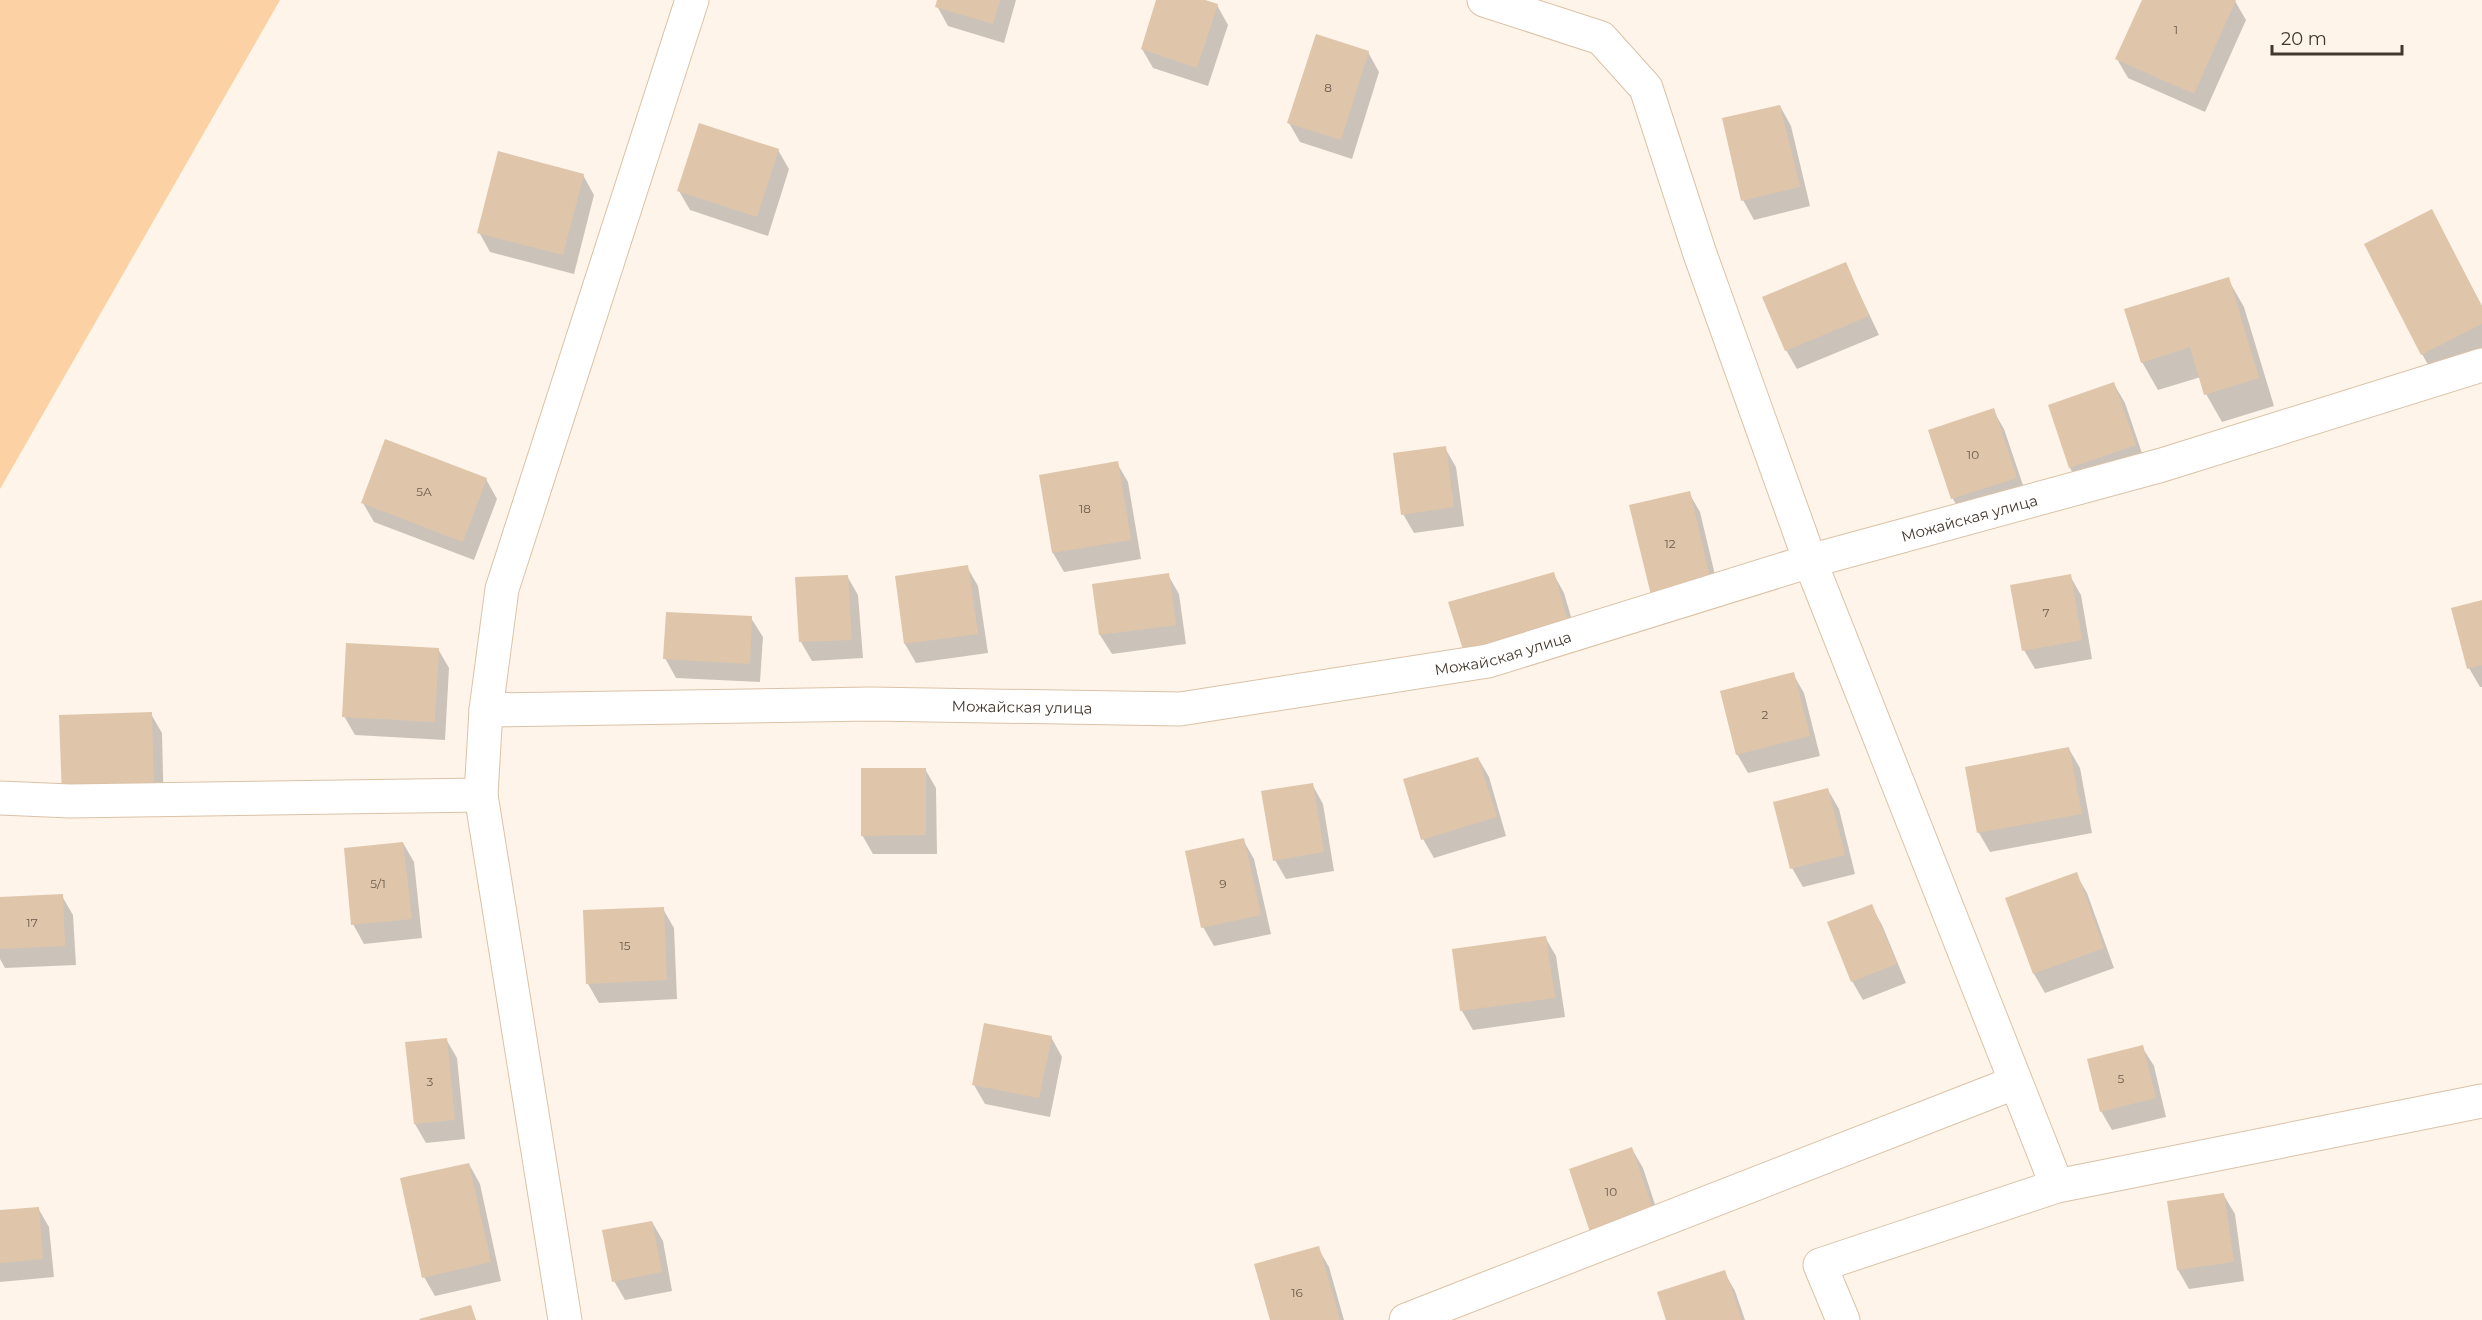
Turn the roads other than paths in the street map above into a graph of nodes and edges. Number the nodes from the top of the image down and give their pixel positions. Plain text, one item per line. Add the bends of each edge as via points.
1 (692, 0) edge
2 (1497, 2) edge
3 (2482, 365) edge
4 (1810, 561) junction
5 (486, 710) junction
6 (480, 795) junction
7 (0, 798) edge
8 (2014, 1083) junction
9 (2482, 1101) edge
10 (2057, 1186) junction
11 (565, 1320) edge
12 (1406, 1320) edge
13 (1843, 1320) edge

1 - 5 street via 502,589
2 - 4 street via 1601,38 1646,88 1700,255
3 - 4 street, Можайская улица via 2162,465
4 - 5 street, Можайская улица via 1488,661 1180,709 872,704
4 - 8 street
5 - 6 street
6 - 7 street via 70,801
6 - 11 street
8 - 10 street
8 - 12 street
9 - 10 street
10 - 13 street via 1820,1265

